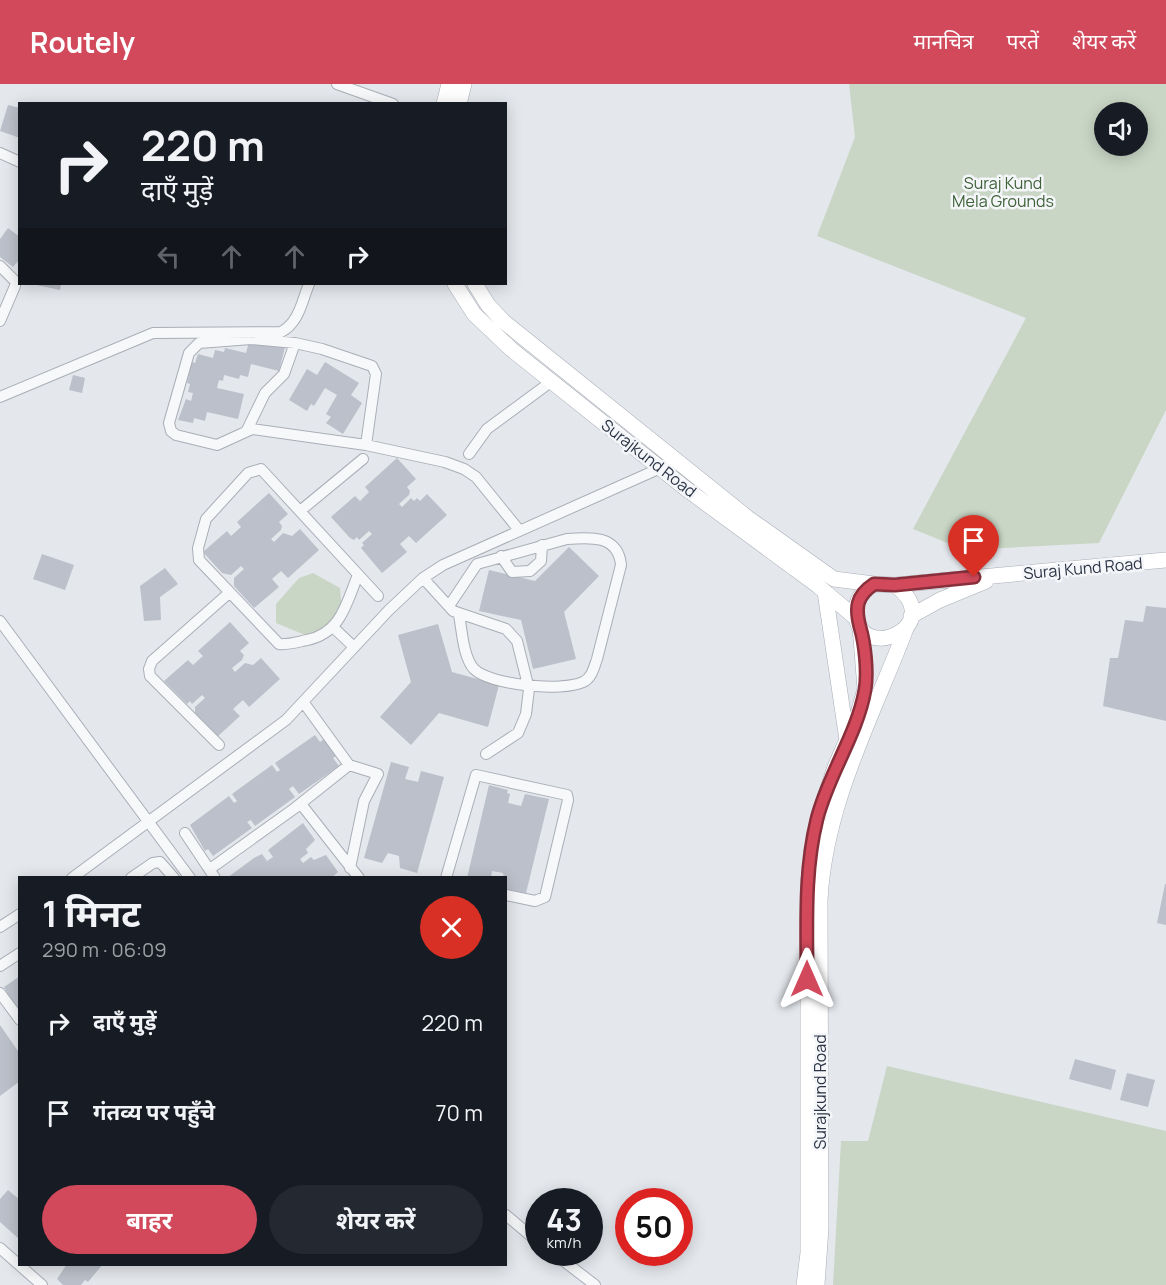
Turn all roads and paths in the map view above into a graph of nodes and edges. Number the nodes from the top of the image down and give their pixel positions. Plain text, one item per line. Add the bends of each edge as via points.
1 (337, 84) edge
2 (449, 84) edge
3 (464, 84) edge
4 (371, 100) edge
5 (444, 102) edge
6 (460, 102) edge
7 (0, 153) edge
8 (18, 161) edge
9 (0, 266) edge
10 (309, 285) edge
11 (456, 285) edge
12 (476, 285) edge
13 (0, 321) edge
14 (295, 343) junction
15 (552, 381) junction
16 (0, 398) edge
17 (247, 430) junction
18 (366, 445) junction
19 (469, 454) dead end
20 (363, 459) dead end
21 (676, 461) junction
22 (660, 468) junction
23 (300, 511) junction
24 (519, 530) junction
25 (542, 545) junction
26 (501, 556) junction
27 (1166, 560) edge
28 (358, 575) junction
29 (999, 575) junction
30 (423, 578) junction
31 (874, 584) junction
32 (895, 585) junction
33 (825, 592) junction
34 (229, 593) junction
35 (378, 596) dead end
36 (449, 606) junction
37 (459, 615) junction
38 (0, 621) edge
39 (909, 621) junction
40 (858, 623) junction
41 (334, 628) junction
42 (354, 647) junction
43 (527, 683) junction
44 (304, 703) junction
45 (847, 740) junction
46 (219, 745) dead end
47 (486, 754) dead end
48 (349, 765) junction
49 (301, 804) junction
50 (149, 821) junction
51 (185, 833) dead end
52 (350, 868) junction
53 (212, 873) edge
54 (75, 876) edge
55 (134, 876) edge
56 (172, 876) edge
57 (189, 876) edge
58 (357, 876) edge
59 (447, 876) edge
60 (507, 895) edge
61 (18, 915) edge
62 (0, 927) edge
63 (18, 954) edge
64 (0, 966) edge
65 (0, 993) edge
66 (18, 1017) edge
67 (507, 1216) edge
68 (525, 1231) edge
69 (0, 1248) edge
70 (18, 1265) edge
71 (20, 1266) edge
72 (570, 1266) edge
73 (39, 1284) edge
74 (595, 1285) edge
75 (804, 1285) edge
76 (817, 1285) edge

1 - 4 street
2 - 5 main road
3 - 6 main road
7 - 8 street
9 - 13 street via 15,286
10 - 16 street via 296,319 281,332 167,331 141,335
11 - 15 main road, Surajkund Road via 474,314 490,330
12 - 21 main road, Surajkund Road via 503,321
14 - 17 street via 284,374 265,393
14 - 17 street via 251,339 199,343 189,353 169,423 171,430 176,435 217,445
14 - 18 street via 376,370
15 - 19 street via 487,429
15 - 22 main road, Surajkund Road
17 - 18 street
18 - 24 street via 464,469 476,477
20 - 23 street
21 - 22 street
21 - 31 main road, Surajkund Road via 834,579
22 - 24 street
22 - 33 main road, Surajkund Road
23 - 28 street
23 - 34 street via 261,469 248,473 206,519 198,560
24 - 30 street
25 - 26 street
25 - 26 street via 541,561 530,571 512,572
25 - 43 street via 567,539 603,539 614,544 621,564 597,659 587,679 556,688
26 - 36 street via 484,560 472,569
27 - 29 main road, Suraj Kund Road
28 - 35 street
28 - 41 street
29 - 32 main road, Suraj Kund Road
29 - 39 main road via 940,600
30 - 36 street
30 - 42 street
31 - 32 main road
31 - 40 main road via 857,603
32 - 39 main road via 909,600
33 - 40 main road, Surajkund Road
33 - 45 main road
34 - 41 street via 279,644 317,638
34 - 46 street via 152,661 149,669 150,676
36 - 37 street
37 - 43 street via 512,634
37 - 43 street via 472,667 498,680
38 - 50 street
39 - 40 main road via 895,636 885,639 874,637
39 - 76 main road, Surajkund Road via 835,807 823,858 821,1228
40 - 45 main road, Surajkund Road via 865,689
41 - 42 street
42 - 44 street
43 - 47 street via 523,724 506,743
44 - 48 street
44 - 50 street
45 - 75 main road, Surajkund Road via 818,818 808,883 808,1253
48 - 49 street
48 - 52 street via 378,774 364,801
49 - 52 street
49 - 53 street
50 - 54 street
50 - 57 street
51 - 53 street
52 - 58 street
55 - 56 street via 160,862
59 - 60 street via 476,775 567,795 545,897 535,901
61 - 62 street
63 - 64 street
65 - 66 street
67 - 68 street
69 - 70 street
71 - 73 street
72 - 74 street

